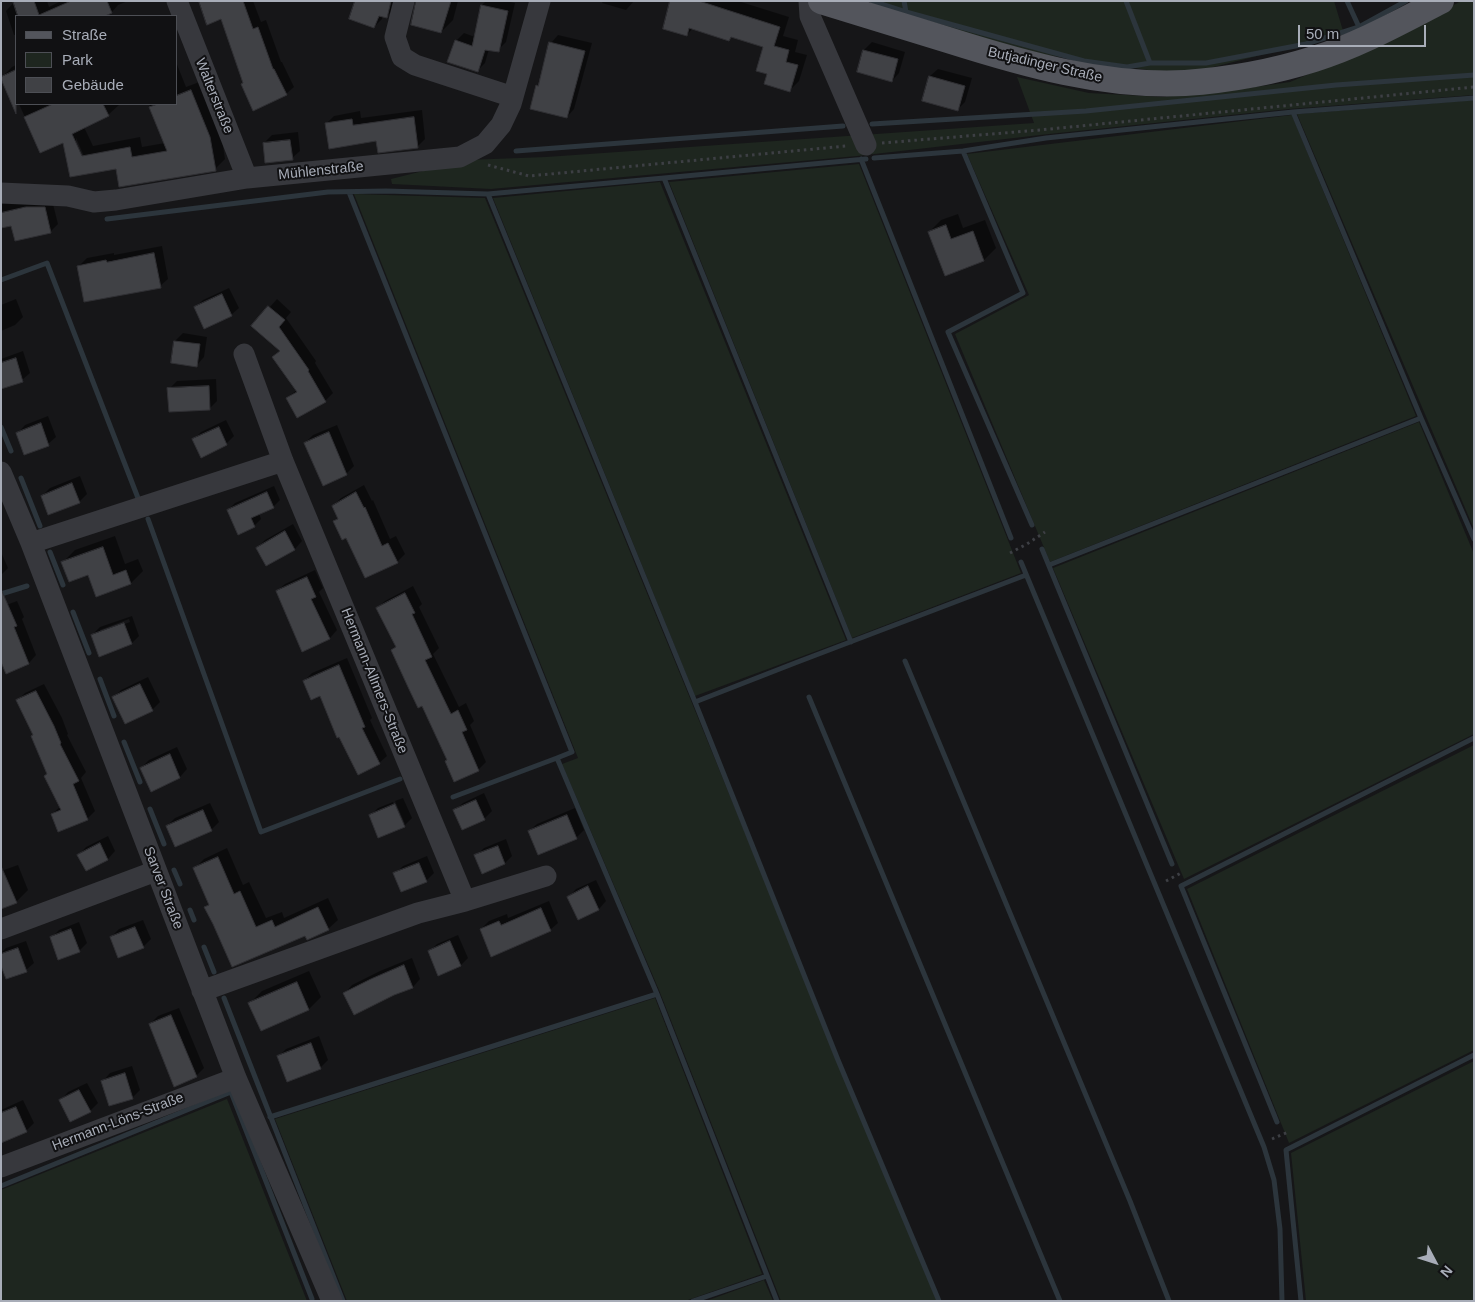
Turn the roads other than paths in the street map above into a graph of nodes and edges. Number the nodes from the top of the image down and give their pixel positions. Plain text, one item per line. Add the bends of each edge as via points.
1 (404, 1) edge
2 (540, 1) edge
3 (809, 1) edge
4 (821, 1) edge
5 (1441, 1) edge
6 (178, 11) edge
7 (513, 97) junction
8 (866, 145) road end
9 (247, 178) junction
10 (1, 193) edge
11 (244, 354) dead end
12 (283, 461) junction
13 (1, 472) edge
14 (31, 543) junction
15 (156, 871) junction
16 (546, 876) dead end
17 (465, 901) junction
18 (1, 929) edge
19 (202, 991) junction
20 (236, 1078) junction
21 (1, 1167) edge
22 (332, 1301) edge

1 - 7 street via 395,38 402,57 415,65
2 - 7 street, Mühlenstraße
3 - 8 street via 810,16
4 - 5 main road, Butjadinger Straße via 1015,61 1068,73 1107,79 1184,83 1261,74 1315,59 1368,38
6 - 9 street, Walterstraße
7 - 9 street, Mühlenstraße via 501,125 484,144 460,157
9 - 10 street, Mühlenstraße via 94,202 68,196
11 - 12 street, Hermann-Allmers-Straße
12 - 14 street
12 - 17 street, Hermann-Allmers-Straße
13 - 14 street, Sarver Straße
14 - 15 street, Sarver Straße
15 - 18 street
15 - 19 street, Sarver Straße
16 - 17 street
17 - 19 street via 418,913
19 - 20 street, Sarver Straße
20 - 21 street, Hermann-Löns-Straße
20 - 22 street, Sarver Straße

